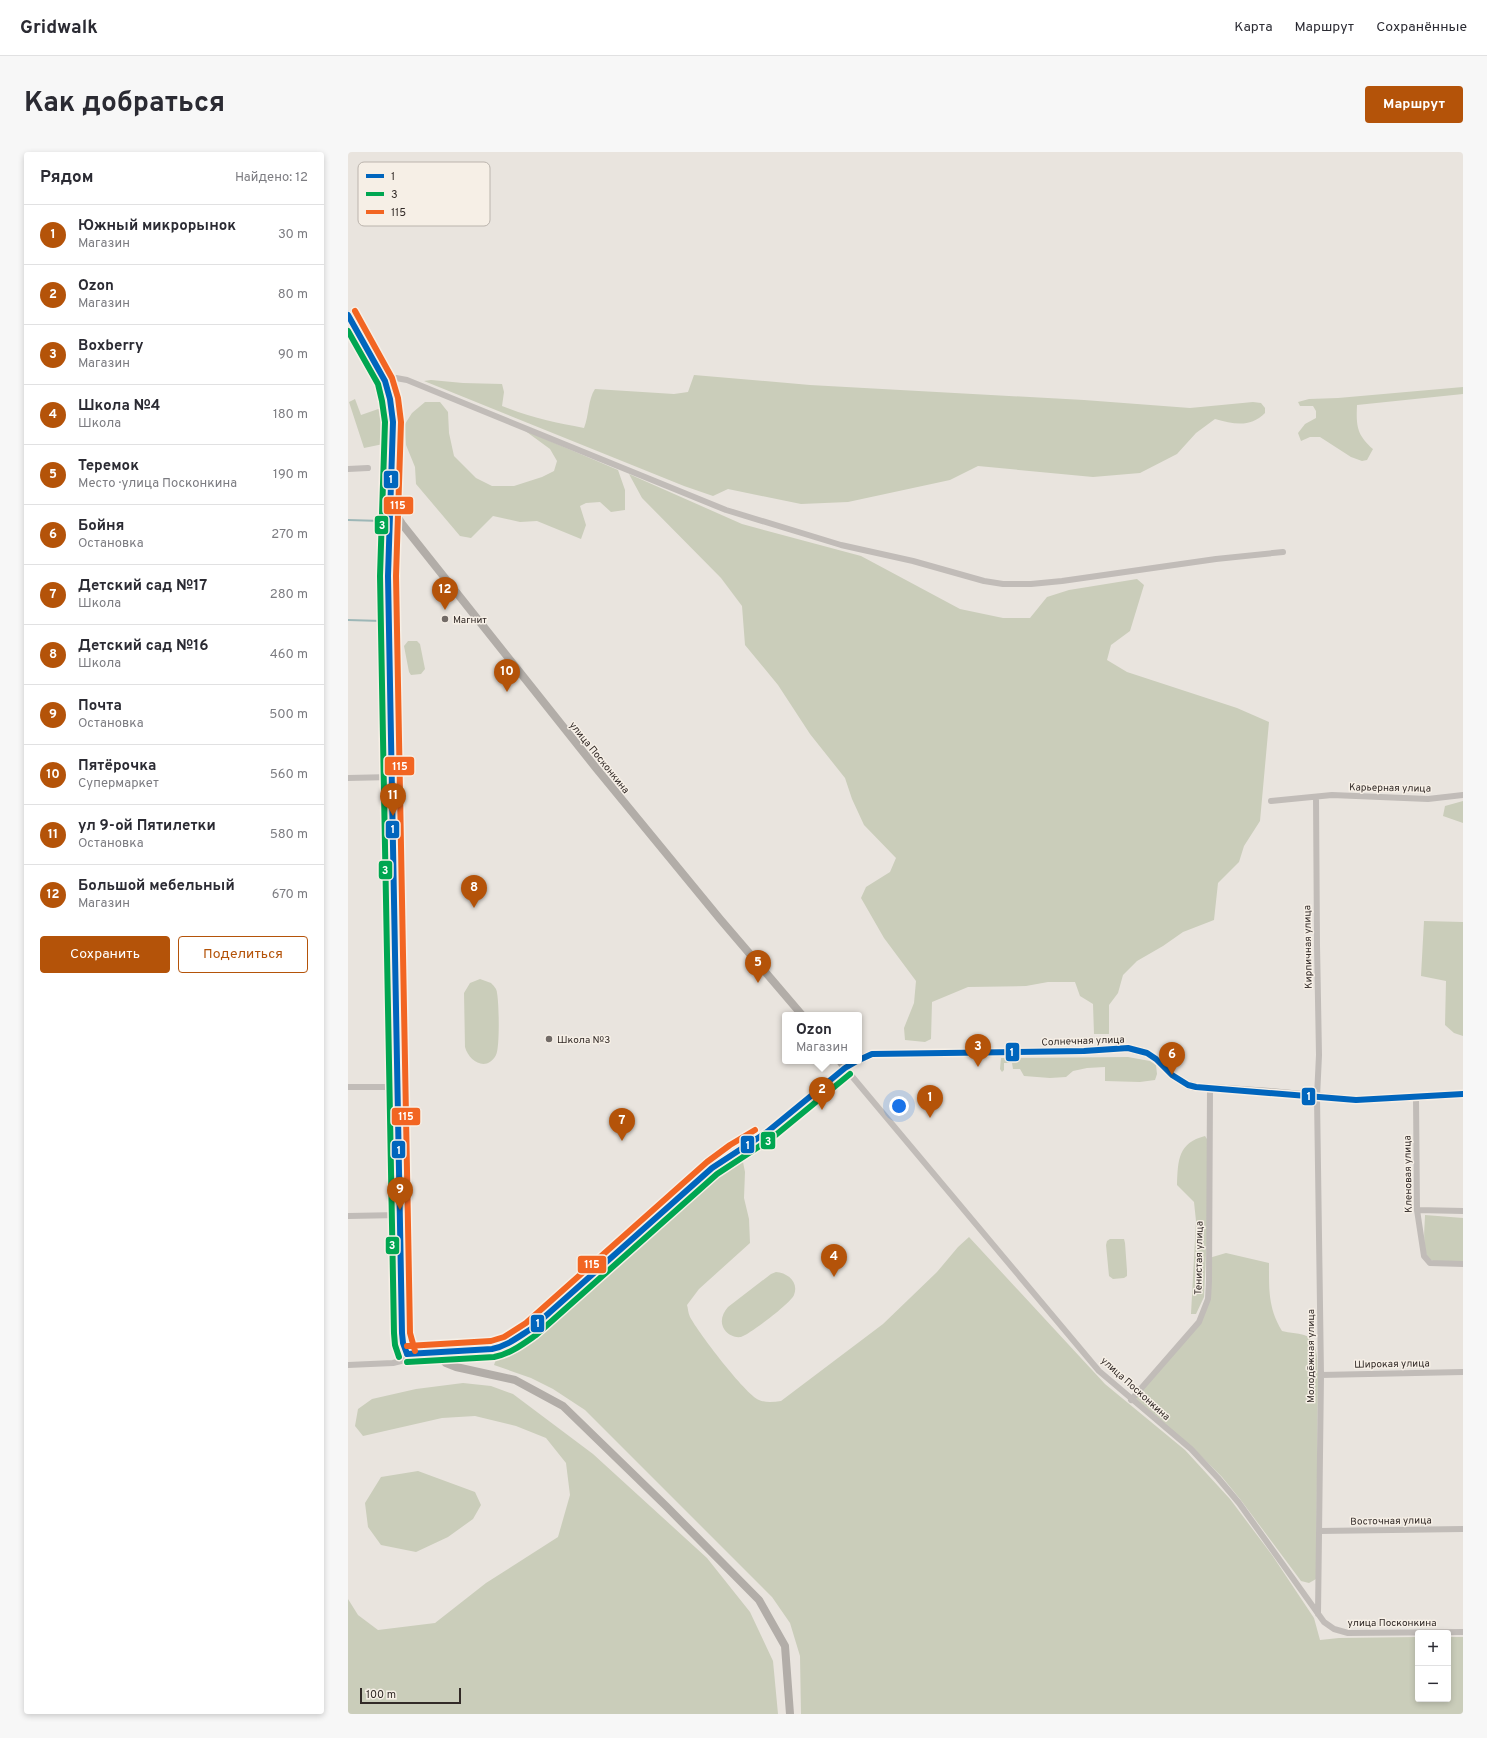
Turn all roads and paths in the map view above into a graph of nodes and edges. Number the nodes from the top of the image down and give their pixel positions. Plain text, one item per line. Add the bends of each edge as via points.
1 (348, 315) edge
2 (385, 381) junction
3 (368, 468) dead end
4 (348, 469) edge
5 (390, 505) junction
6 (1283, 552) dead end
7 (392, 777) junction
8 (348, 778) edge
9 (1463, 795) edge
10 (1316, 797) junction
11 (1271, 801) dead end
12 (799, 1012) edge
13 (862, 1058) edge
14 (842, 1064) edge
15 (348, 1087) edge
16 (398, 1087) junction
17 (1210, 1089) junction
18 (1463, 1094) edge
19 (1317, 1097) junction
20 (1416, 1098) junction
21 (1416, 1210) junction
22 (1463, 1211) edge
23 (400, 1215) junction
24 (348, 1216) edge
25 (1463, 1264) edge
26 (435, 1353) junction
27 (407, 1354) junction
28 (348, 1365) edge
29 (1463, 1372) edge
30 (1321, 1375) junction
31 (1131, 1400) junction
32 (1463, 1529) edge
33 (1320, 1531) junction
34 (1318, 1614) junction
35 (1463, 1632) edge
36 (790, 1714) edge

1 - 2 street
2 - 5 street via 392,411
2 - 6 street via 396,378 407,380 726,510 841,546 1003,584 1062,581
3 - 4 street
5 - 7 street via 388,576
5 - 12 street, улица Посконкина via 402,524 596,768
7 - 8 street
7 - 16 street
9 - 10 street, Карьерная улица via 1428,799 1332,795
10 - 11 street, Карьерная улица
10 - 19 street, Кирпичная улица via 1320,1055
13 - 17 street, Солнечная улица via 872,1054 1128,1048 1152,1056 1172,1075 1188,1085
14 - 26 street, Солнечная улица via 763,1135 712,1168 531,1329 499,1348
14 - 31 street, улица Посконкина via 1099,1371
15 - 16 street
16 - 23 street
17 - 19 street, Солнечная улица
17 - 31 street, Тенистая улица via 1209,1281 1205,1309 1199,1322
18 - 20 street, Солнечная улица
19 - 20 street, Солнечная улица via 1356,1100
19 - 30 street, Молодёжная улица
20 - 21 street, Кленовая улица
21 - 22 street
21 - 25 street, Кленовая улица via 1424,1256 1430,1263
23 - 24 street
23 - 27 street via 402,1334
26 - 27 street, Солнечная улица
26 - 36 street via 446,1363 456,1367 515,1380 563,1406 759,1600 785,1646
27 - 28 street via 401,1361 393,1363
29 - 30 street, Широкая улица
30 - 33 street, Молодёжная улица
31 - 34 street, улица Посконкина via 1191,1449 1218,1478 1239,1503
32 - 33 street, Восточная улица
33 - 34 street, Молодёжная улица
34 - 35 street, улица Посконкина via 1329,1626 1348,1633

